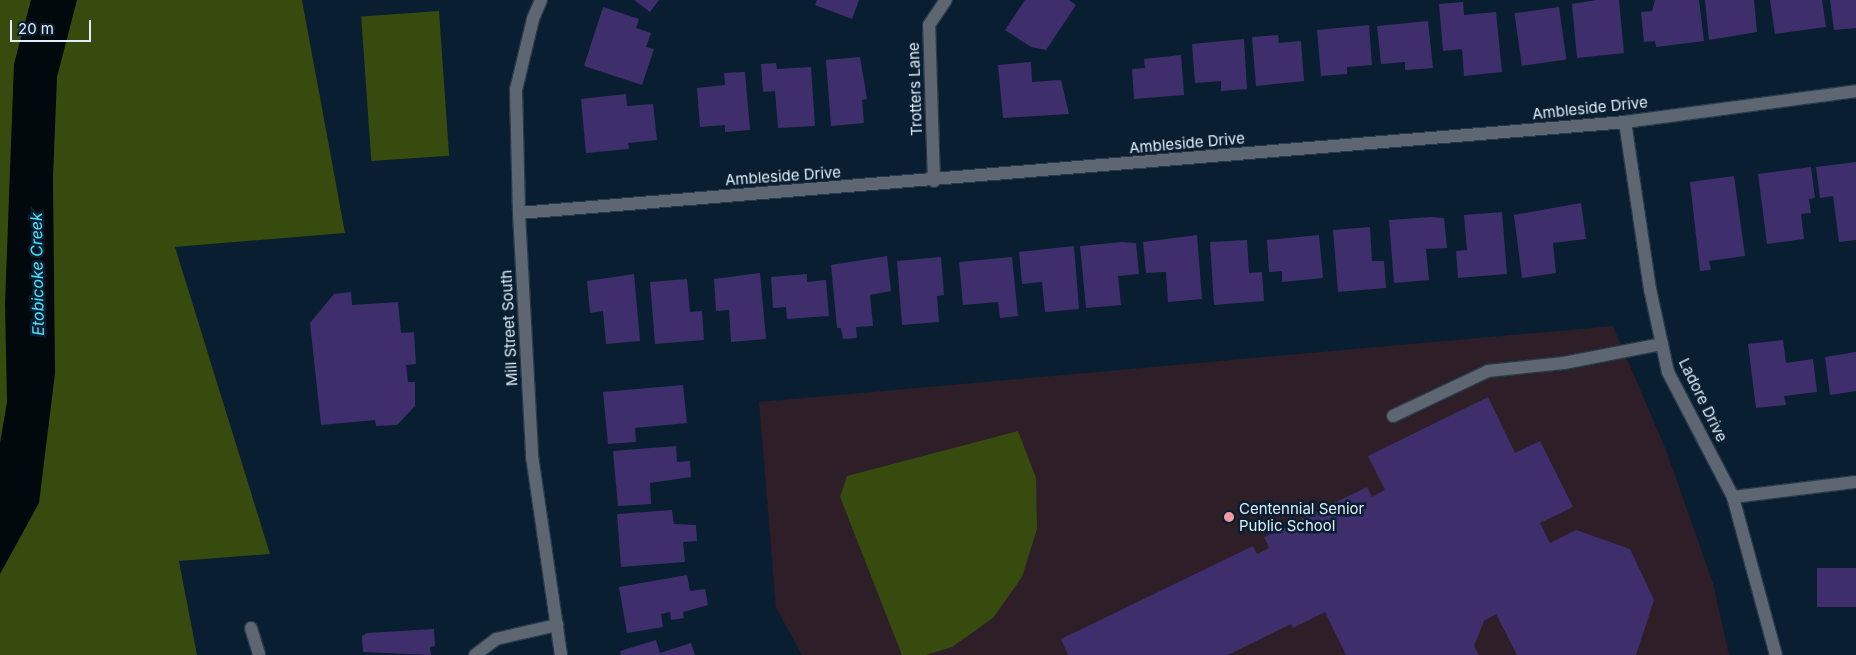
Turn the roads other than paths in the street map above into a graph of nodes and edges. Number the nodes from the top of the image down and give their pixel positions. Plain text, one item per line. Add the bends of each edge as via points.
1 (541, 0) edge
2 (946, 0) edge
3 (1856, 91) edge
4 (1625, 122) junction
5 (934, 181) junction
6 (519, 213) junction
7 (1662, 344) junction
8 (1393, 416) dead end
9 (1856, 482) edge
10 (1733, 497) junction
11 (557, 625) junction
12 (251, 628) dead end
13 (259, 655) edge
14 (475, 655) edge
15 (561, 655) edge
16 (1776, 655) edge

1 - 6 street, Mill Street South via 533,19 516,90
2 - 5 street, Trotters Lane via 929,25
3 - 4 street, Ambleside Drive
4 - 5 street, Ambleside Drive
4 - 7 street, Ladore Drive
5 - 6 street, Ambleside Drive
6 - 11 street, Mill Street South via 532,456
7 - 8 street via 1564,363 1488,371
7 - 10 street, Ladore Drive via 1668,372
9 - 10 street
10 - 16 street, Ladore Drive
11 - 14 street via 496,639
11 - 15 street, Mill Street South
12 - 13 street

